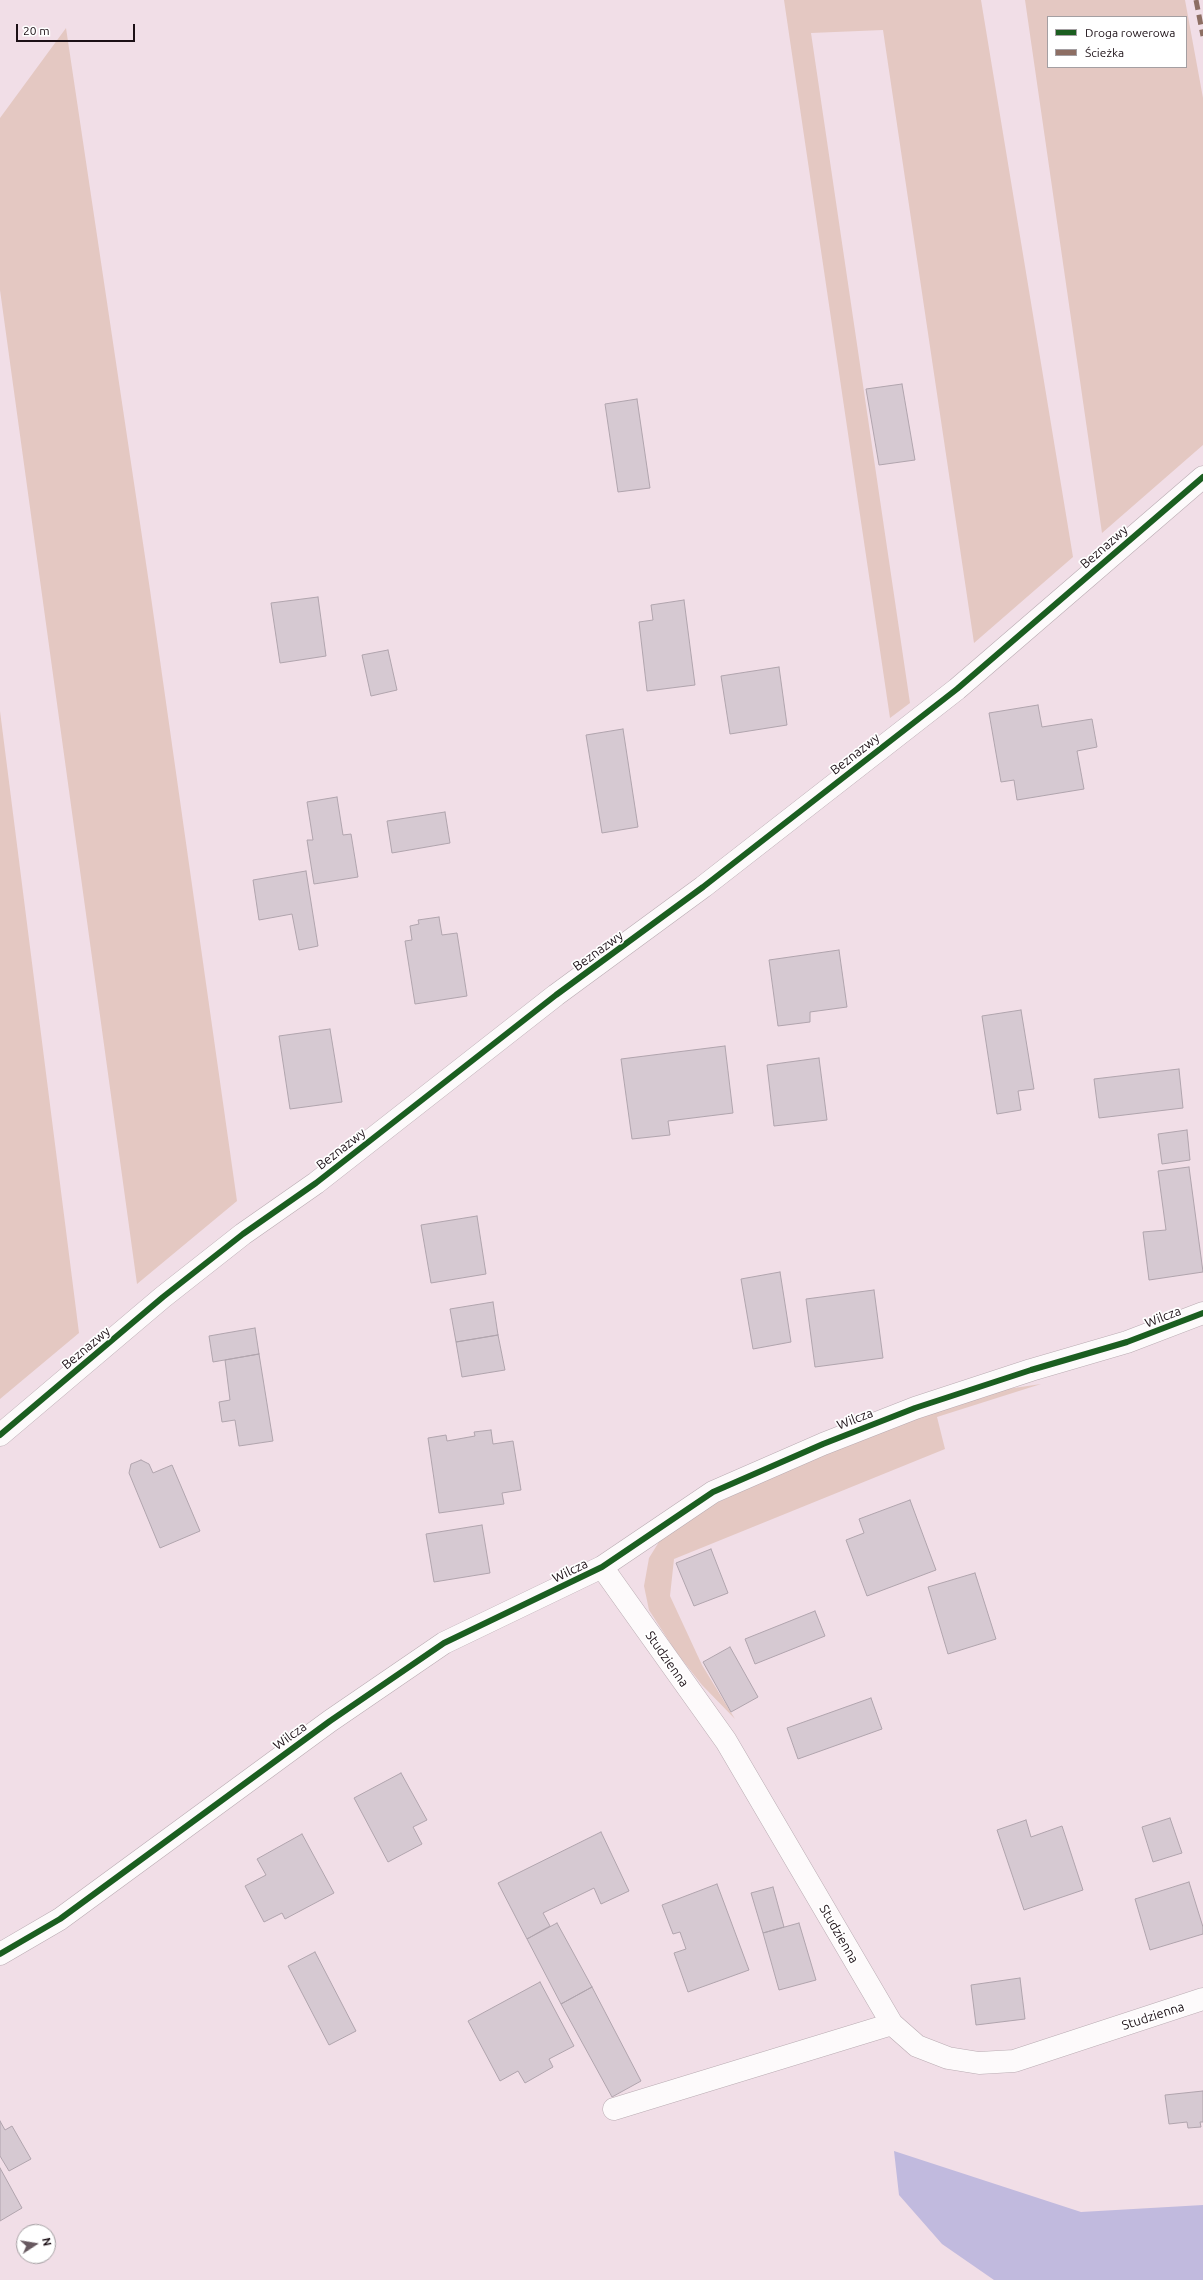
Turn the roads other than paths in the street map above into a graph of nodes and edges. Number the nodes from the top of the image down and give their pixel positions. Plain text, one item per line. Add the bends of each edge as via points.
1 (1203, 477) edge
2 (1203, 1313) edge
3 (0, 1435) edge
4 (602, 1568) junction
5 (0, 1954) edge
6 (1203, 1999) edge
7 (892, 2024) junction
8 (614, 2109) dead end

1 - 3 street, Beznazwy via 957,690 703,887 556,995 316,1183 243,1234
2 - 4 street, Wilcza via 1126,1342 915,1408 823,1444 713,1492
4 - 5 street, Wilcza via 444,1644 330,1721 60,1919
4 - 7 street, Studzienna via 726,1741
6 - 7 street, Studzienna via 1014,2061 979,2063 948,2058 917,2046
7 - 8 street

